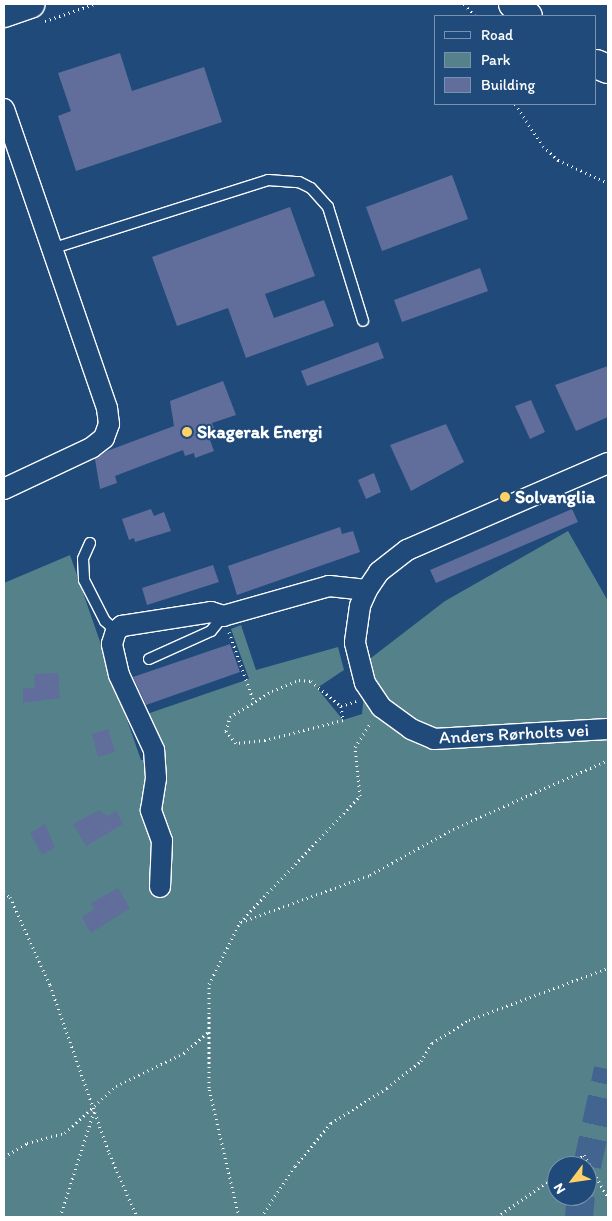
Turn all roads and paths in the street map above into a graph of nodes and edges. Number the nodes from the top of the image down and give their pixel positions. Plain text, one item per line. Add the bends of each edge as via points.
1 (94, 4) edge
2 (464, 4) edge
3 (513, 4) edge
4 (4, 13) edge
5 (35, 13) edge
6 (474, 15) edge
7 (527, 15) edge
8 (516, 105) edge
9 (4, 109) edge
10 (608, 183) edge
11 (51, 249) junction
12 (363, 321) dead end
13 (608, 463) edge
14 (4, 489) edge
15 (90, 543) dead end
16 (367, 590) junction
17 (223, 616) junction
18 (116, 631) junction
19 (149, 659) dead end
20 (361, 699) dead end
21 (254, 702) junction
22 (341, 706) junction
23 (381, 707) junction
24 (608, 730) edge
25 (608, 760) edge
26 (160, 887) dead end
27 (4, 892) edge
28 (240, 922) junction
29 (608, 968) edge
30 (209, 1031) junction
31 (94, 1110) junction
32 (4, 1156) edge
33 (597, 1178) edge
34 (547, 1182) edge
35 (608, 1198) edge
36 (60, 1217) edge
37 (137, 1217) edge
38 (239, 1217) edge
39 (261, 1217) edge
40 (497, 1217) edge

1 - 5 path
2 - 6 path
3 - 7 main road
4 - 5 main road
8 - 10 path via 543,146 558,160
9 - 11 street
11 - 12 lane via 268,180 299,182 310,188 328,207
11 - 14 street via 107,408 109,424 104,438 91,448
13 - 16 street, Anders Rørholts vei via 407,550 379,572
15 - 18 lane via 83,559 84,580 105,621
16 - 17 street via 329,586
16 - 23 street, Anders Rørholts vei via 360,606 355,643 365,683
17 - 18 street via 211,612 122,626
17 - 19 lane via 211,631
17 - 21 path
18 - 26 street via 112,644 119,676 154,750 156,778 151,810 162,841
20 - 22 path
21 - 22 path via 283,685 305,679
21 - 22 path via 230,717 226,731 236,743 265,740 343,720
23 - 24 street, Anders Rørholts vei via 411,729 434,739
23 - 28 path via 355,747 360,796
25 - 28 path via 453,829 370,875
27 - 31 path via 10,897 50,985
28 - 30 path via 208,984
29 - 39 path via 469,1020 432,1043 421,1061 394,1083 331,1123 289,1174
30 - 31 path via 184,1053 116,1086
30 - 38 path via 209,1088
31 - 32 path via 65,1133 27,1143
31 - 36 path
31 - 37 path
33 - 35 path
34 - 40 path

